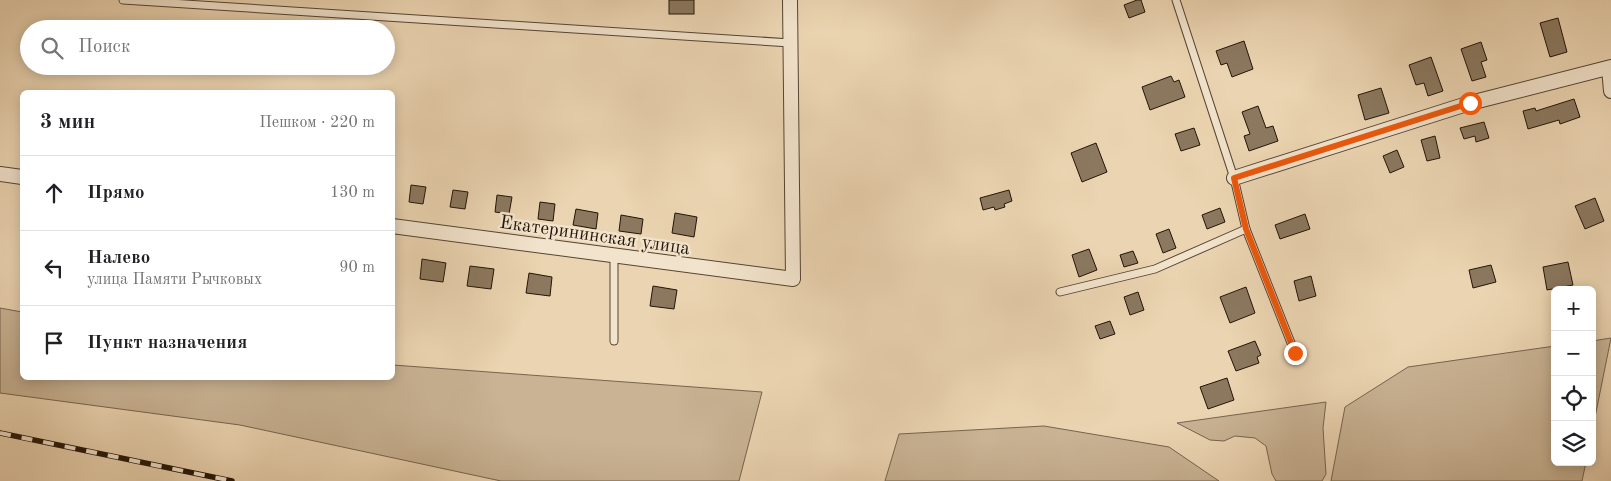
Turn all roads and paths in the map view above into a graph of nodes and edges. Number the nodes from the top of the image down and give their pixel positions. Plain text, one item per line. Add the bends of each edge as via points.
1 (123, 0) edge
2 (790, 0) edge
3 (1176, 0) edge
4 (791, 43) junction
5 (1610, 68) edge
6 (1611, 91) edge
7 (0, 174) edge
8 (20, 176) edge
9 (1234, 178) junction
10 (395, 226) edge
11 (1246, 229) junction
12 (614, 255) junction
13 (1060, 292) dead end
14 (614, 341) dead end
15 (1295, 353) dead end

1 - 4 lane
2 - 4 street
3 - 9 lane
4 - 12 street, Екатерининская улица via 793,279
5 - 6 street
5 - 9 street via 1470,103
7 - 8 street
9 - 11 lane
10 - 12 street, Екатерининская улица
11 - 13 lane via 1155,269
11 - 15 lane
12 - 14 lane

